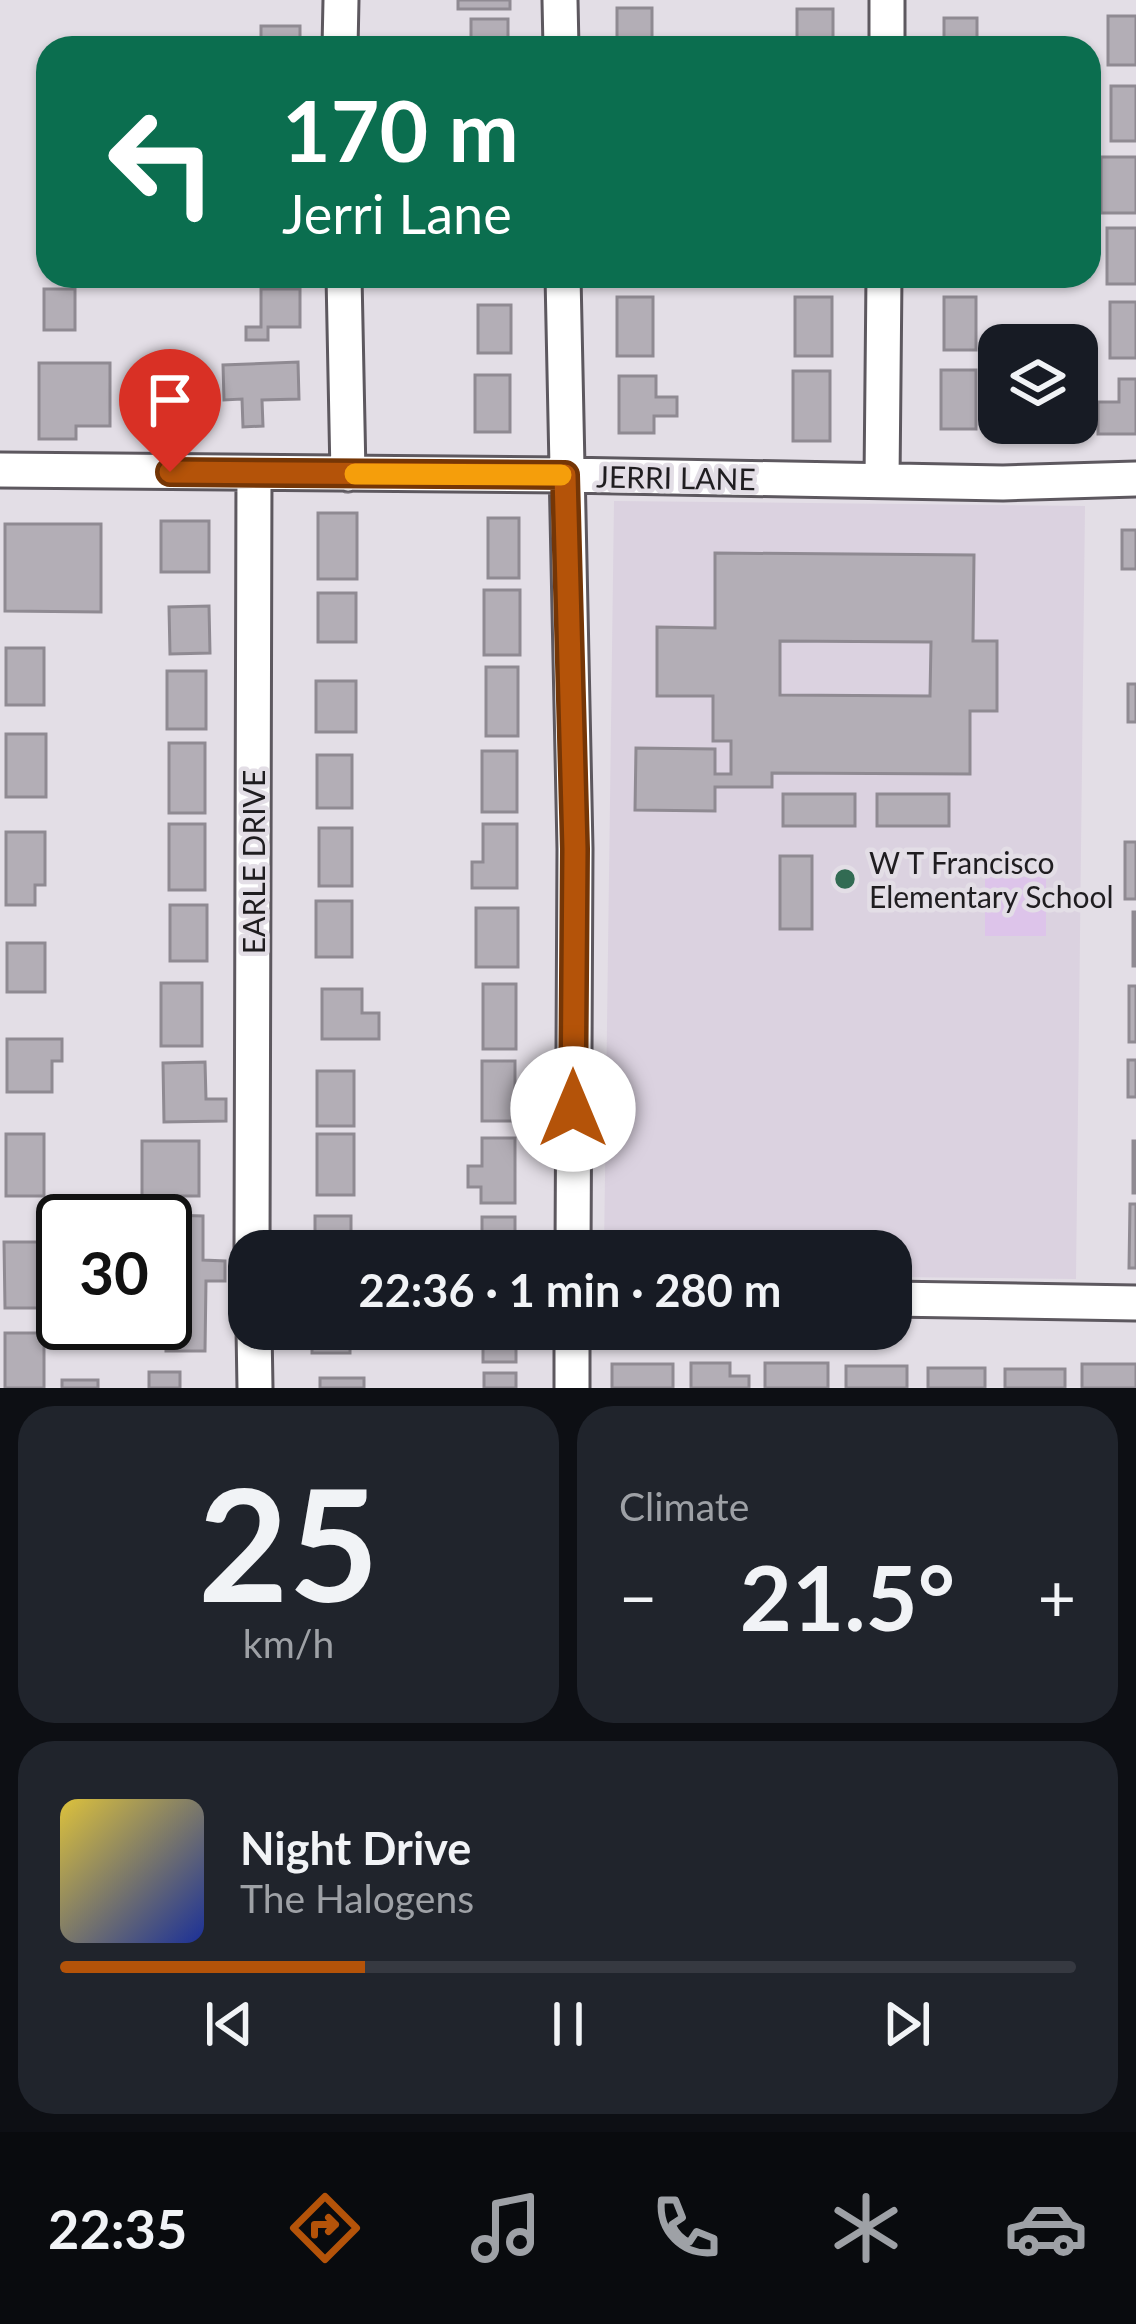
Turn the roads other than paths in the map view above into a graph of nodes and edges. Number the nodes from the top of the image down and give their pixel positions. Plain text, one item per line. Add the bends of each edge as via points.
1 (341, 0) edge
2 (560, 0) edge
3 (887, 0) edge
4 (340, 36) edge
5 (560, 36) edge
6 (887, 36) edge
7 (344, 288) edge
8 (563, 288) edge
9 (884, 288) edge
10 (0, 470) edge
11 (254, 473) junction
12 (348, 474) junction
13 (565, 475) junction
14 (1136, 479) edge
15 (882, 481) junction
16 (252, 1230) edge
17 (573, 1230) edge
18 (912, 1299) edge
19 (1136, 1303) edge
20 (254, 1350) edge
21 (572, 1350) edge
22 (255, 1388) edge
23 (572, 1388) edge

1 - 4 street
2 - 5 street
3 - 6 street
7 - 12 street
8 - 13 street
9 - 15 street
10 - 11 street, JERRI LANE
11 - 12 street, JERRI LANE
11 - 16 street, EARLE DRIVE
12 - 13 street, JERRI LANE
13 - 15 street, JERRI LANE
13 - 17 street
14 - 15 street, JERRI LANE
18 - 19 street
20 - 22 street
21 - 23 street

